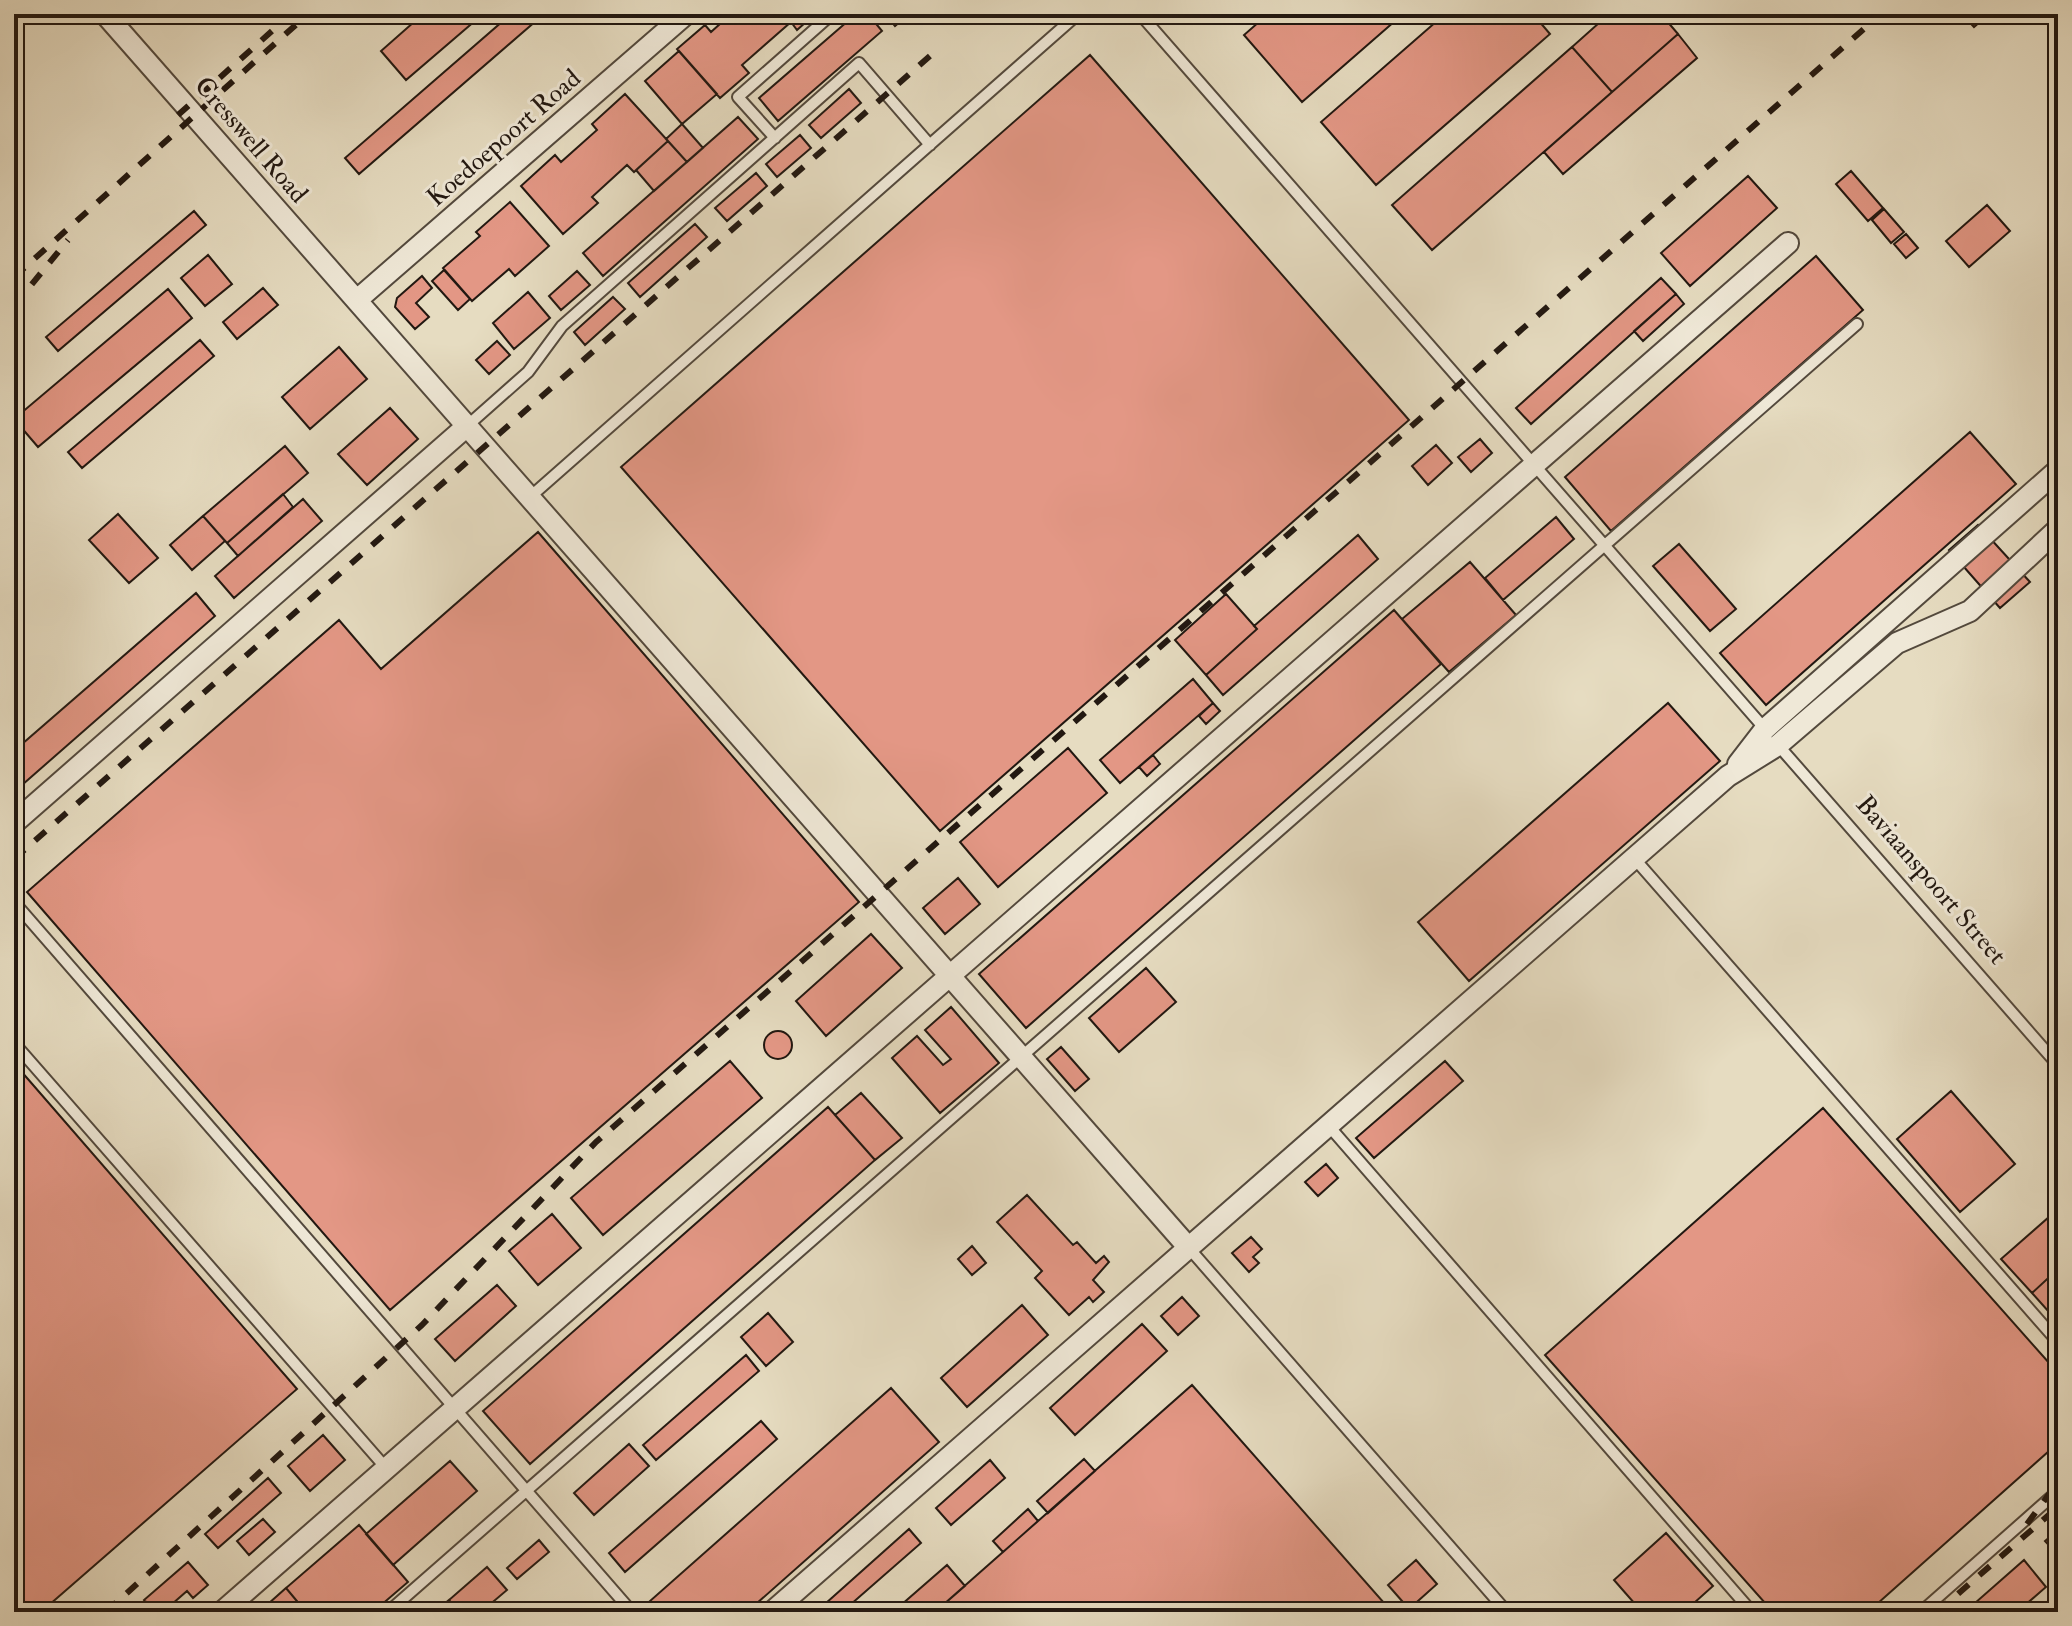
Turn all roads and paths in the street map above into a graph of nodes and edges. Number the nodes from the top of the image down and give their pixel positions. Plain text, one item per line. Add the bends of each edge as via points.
1 (105, 14) edge
2 (686, 14) edge
3 (832, 14) edge
4 (1078, 14) edge
5 (1140, 14) edge
6 (775, 138) junction
7 (930, 145) junction
8 (1788, 243) dead end
9 (357, 300) junction
10 (1857, 324) dead end
11 (467, 426) junction
12 (1533, 466) junction
13 (2058, 470) edge
14 (530, 497) junction
15 (2058, 529) edge
16 (1604, 546) junction
17 (1771, 737) junction
18 (14, 823) edge
19 (1634, 858) junction
20 (14, 902) edge
21 (950, 974) junction
22 (14, 1043) edge
23 (1021, 1055) junction
24 (2058, 1065) edge
25 (1328, 1125) junction
26 (1188, 1247) junction
27 (2058, 1342) edge
28 (455, 1407) junction
29 (386, 1468) junction
30 (527, 1490) junction
31 (2058, 1491) edge
32 (222, 1612) edge
33 (388, 1612) edge
34 (632, 1612) edge
35 (772, 1612) edge
36 (1507, 1612) edge
37 (1752, 1612) edge
38 (1921, 1612) edge

1 - 9 street, Cresswell Road
2 - 9 street, Koedoepoort Road
3 - 6 lane via 738,97
4 - 7 lane
5 - 12 lane, Baviaanspoort Street
6 - 7 lane via 859,63
6 - 11 lane via 562,326 528,372
7 - 14 lane
8 - 12 street
9 - 11 street, Cresswell Road
10 - 16 lane
11 - 14 street, Cresswell Road
11 - 18 street
12 - 16 lane, Baviaanspoort Street
12 - 21 street
13 - 17 street
14 - 21 street, Cresswell Road
15 - 17 street via 1970,611 1897,643
16 - 17 lane, Baviaanspoort Street
16 - 23 lane
17 - 19 street
17 - 24 lane, Baviaanspoort Street
19 - 25 street
19 - 27 lane
20 - 28 lane
21 - 23 street, Cresswell Road
21 - 28 street
22 - 29 lane
23 - 26 street, Cresswell Road
23 - 30 lane
25 - 26 street
25 - 37 lane
26 - 35 street
26 - 36 lane
28 - 29 street
28 - 30 lane
29 - 32 street
30 - 33 lane
30 - 34 lane
31 - 38 lane

